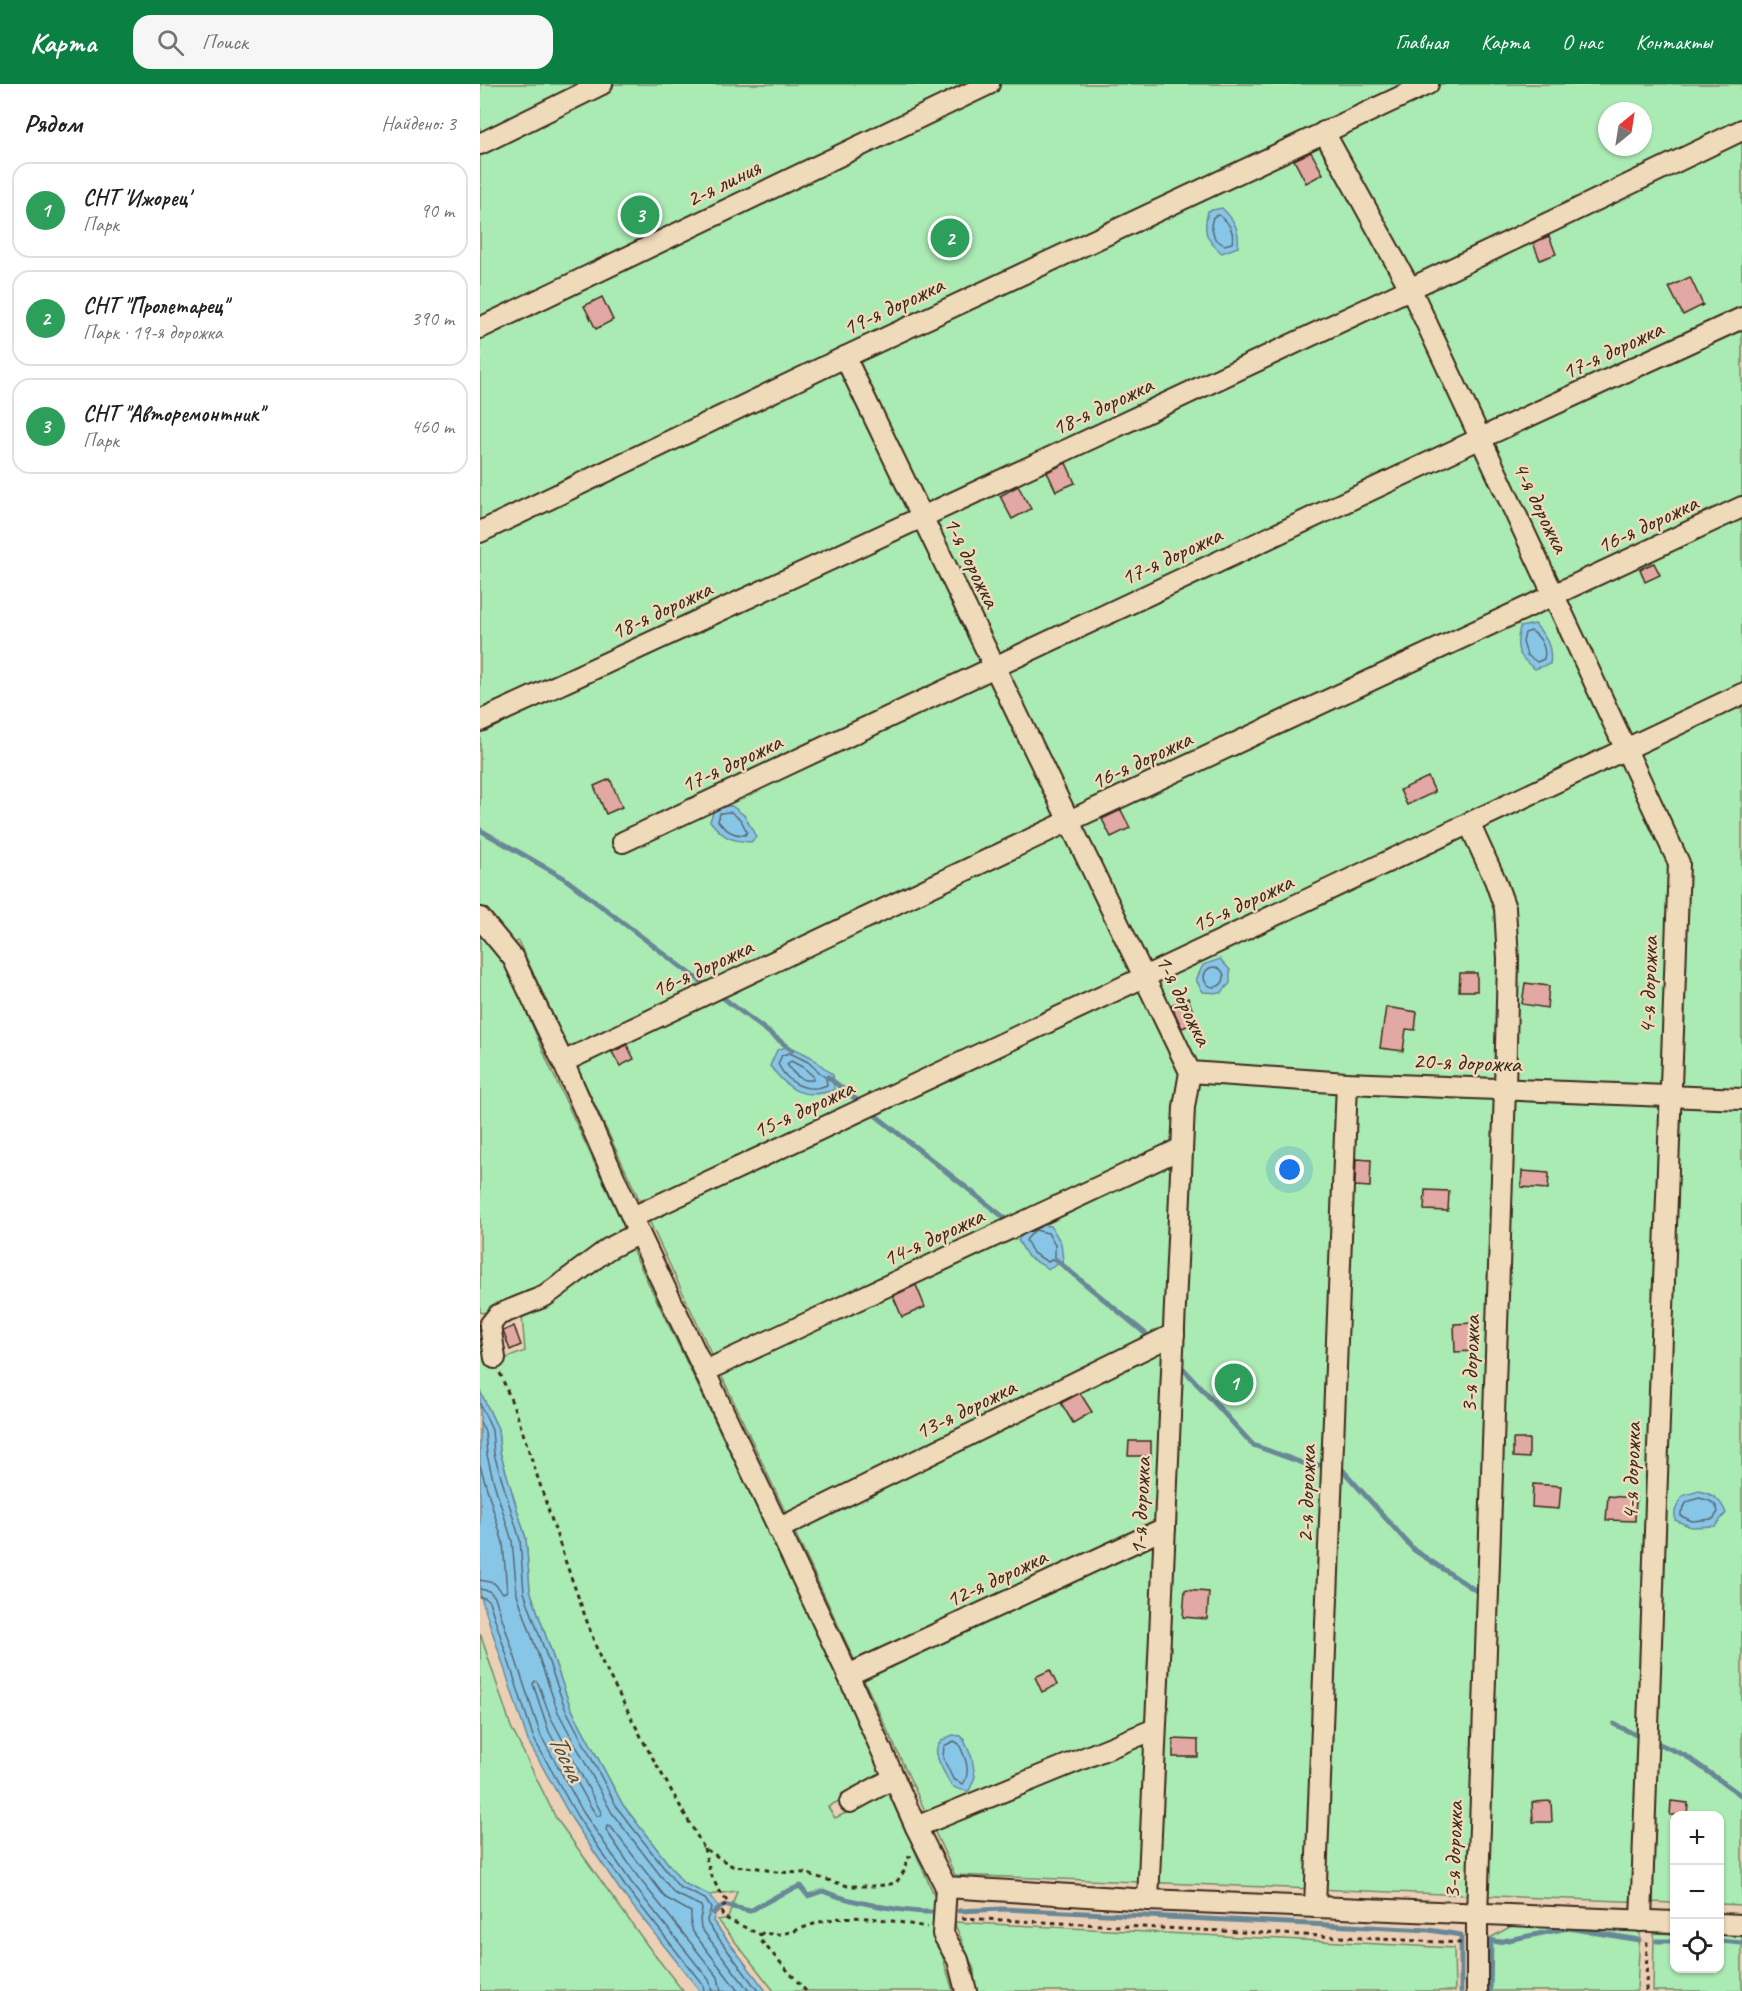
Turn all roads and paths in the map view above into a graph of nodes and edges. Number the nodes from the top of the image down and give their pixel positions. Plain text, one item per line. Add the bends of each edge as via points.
1 (602, 84) edge
2 (989, 84) edge
3 (1428, 84) edge
4 (1742, 130) edge
5 (1324, 132) junction
6 (480, 144) edge
7 (1411, 290) junction
8 (1742, 318) edge
9 (480, 328) edge
10 (845, 357) junction
11 (1479, 439) junction
12 (1742, 507) edge
13 (922, 518) junction
14 (480, 532) edge
15 (1555, 596) junction
16 (995, 668) junction
17 (1742, 694) edge
18 (480, 721) edge
19 (1626, 748) junction
20 (1069, 822) junction
21 (1469, 823) junction
22 (623, 842) dead end
23 (480, 918) edge
24 (1144, 978) junction
25 (563, 1062) junction
26 (1190, 1072) junction
27 (1347, 1083) junction
28 (1505, 1089) junction
29 (1669, 1096) junction
30 (1742, 1099) edge
31 (1182, 1149) junction
32 (636, 1225) junction
33 (1170, 1335) junction
34 (495, 1358) joint
35 (705, 1371) junction
36 (1165, 1528) junction
37 (778, 1529) junction
38 (849, 1675) junction
39 (1155, 1729) junction
40 (894, 1778) junction
41 (850, 1802) dead end
42 (916, 1827) junction
43 (704, 1848) junction
44 (927, 1849) junction
45 (946, 1887) junction
46 (1148, 1900) junction
47 (1315, 1907) junction
48 (1477, 1914) junction
49 (944, 1924) junction
50 (1670, 1924) edge
51 (1724, 1924) edge
52 (1742, 1925) edge
53 (1644, 1930) junction
54 (761, 1935) junction
55 (1452, 1942) dead end
56 (806, 1991) edge
57 (966, 1991) edge
58 (1477, 1991) edge
59 (1646, 1991) edge

1 - 6 street
2 - 9 street, 2-я линия
3 - 5 street, 19-я дорожка
4 - 7 street, 18-я дорожка
5 - 7 street, 4-я дорожка
5 - 10 street, 19-я дорожка
7 - 11 street, 4-я дорожка
7 - 13 street, 18-я дорожка
8 - 11 street, 17-я дорожка
10 - 13 street, 1-я дорожка
10 - 14 street, 19-я дорожка
11 - 15 street, 4-я дорожка
11 - 16 street, 17-я дорожка
12 - 15 street, 16-я дорожка
13 - 16 street, 1-я дорожка
13 - 18 street, 18-я дорожка
15 - 19 street, 4-я дорожка
15 - 20 street, 16-я дорожка
16 - 20 street, 1-я дорожка
16 - 22 street, 17-я дорожка
17 - 19 street, 15-я дорожка
19 - 21 street, 15-я дорожка
19 - 29 street, 4-я дорожка via 1679,863
20 - 24 street, 1-я дорожка
20 - 25 street, 16-я дорожка
21 - 24 street, 15-я дорожка
21 - 28 street, 3-я дорожка via 1505,908
23 - 25 street via 513,958
24 - 26 street, 1-я дорожка
24 - 32 street, 15-я дорожка via 878,1102
25 - 32 street
26 - 27 street, 20-я дорожка
26 - 31 street, 1-я дорожка
27 - 28 street, 20-я дорожка
27 - 47 street, 2-я дорожка
28 - 29 street, 20-я дорожка
28 - 48 street, 3-я дорожка
29 - 30 street, 20-я дорожка
29 - 53 street, 4-я дорожка
31 - 33 street, 1-я дорожка
31 - 35 street, 14-я дорожка
32 - 34 street, 15-я дорожка via 545,1296 498,1315 490,1325
32 - 35 street
33 - 36 street, 1-я дорожка
33 - 37 street, 13-я дорожка
34 - 43 path via 600,1658
35 - 37 street
36 - 38 street, 12-я дорожка
36 - 39 street, 1-я дорожка
37 - 38 street
38 - 40 street
39 - 42 street
39 - 46 street, 1-я дорожка
40 - 41 street
40 - 42 street
42 - 44 street
43 - 44 path via 732,1866 804,1873 848,1886 896,1883 908,1858
43 - 54 path via 717,1889 728,1902 722,1909 723,1917
44 - 45 street
45 - 46 street
45 - 49 street
46 - 47 street
47 - 48 street
48 - 53 street
48 - 58 street, 3-я дорожка
49 - 54 path via 840,1917 793,1932
49 - 55 path
49 - 57 street via 943,1934 958,1960
50 - 53 street
51 - 52 street
53 - 59 path
54 - 56 path via 762,1942

